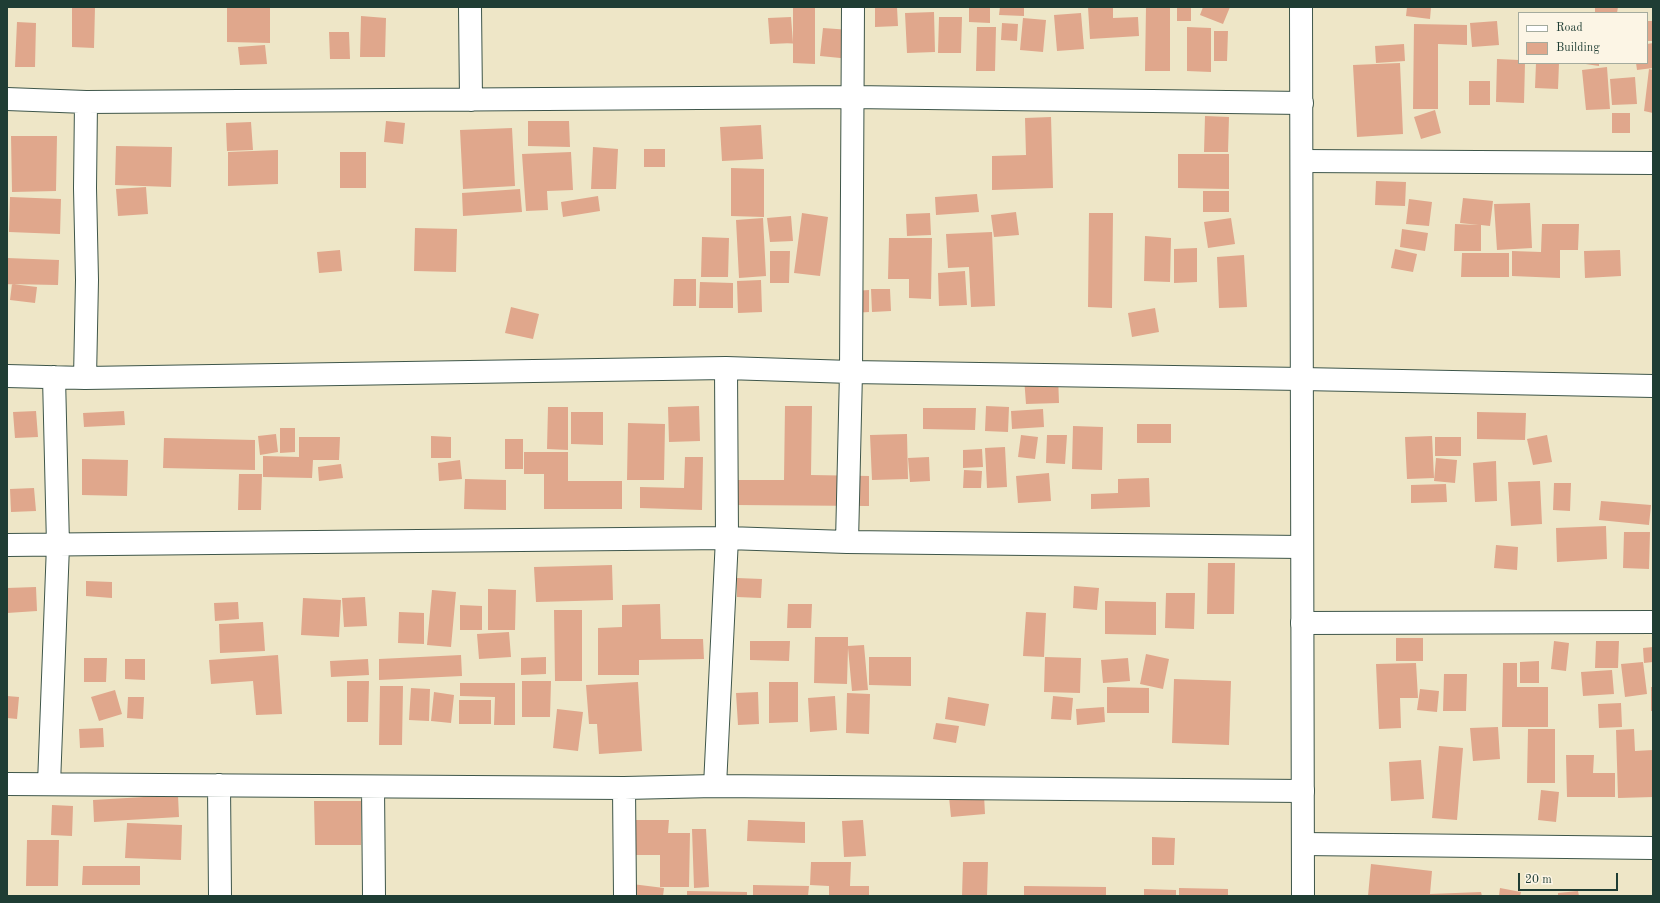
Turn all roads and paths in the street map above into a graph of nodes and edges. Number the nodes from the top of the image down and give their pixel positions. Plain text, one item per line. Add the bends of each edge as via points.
1 (470, 7) edge
2 (853, 7) edge
3 (1301, 7) edge
4 (852, 97) junction
5 (7, 99) edge
6 (471, 100) junction
7 (86, 102) junction
8 (1302, 102) junction
9 (1302, 162) junction
10 (1653, 163) edge
11 (726, 368) junction
12 (851, 372) junction
13 (7, 376) edge
14 (54, 377) junction
15 (85, 378) junction
16 (1302, 378) junction
17 (1653, 386) edge
18 (727, 538) junction
19 (847, 542) junction
20 (7, 545) edge
21 (58, 545) junction
22 (1302, 547) junction
23 (1653, 622) edge
24 (1302, 623) junction
25 (7, 784) edge
26 (49, 784) junction
27 (219, 785) junction
28 (373, 786) junction
29 (715, 786) junction
30 (624, 788) junction
31 (1303, 791) junction
32 (1303, 844) junction
33 (1653, 848) edge
34 (220, 896) edge
35 (374, 896) edge
36 (624, 896) edge
37 (1302, 896) edge

1 - 6 street
2 - 4 street
3 - 8 street
4 - 6 street
4 - 8 street
4 - 12 street
5 - 7 street
6 - 7 street
7 - 15 street
8 - 9 street
9 - 10 street
9 - 16 street
11 - 12 street
11 - 15 street
11 - 18 street
12 - 16 street
12 - 19 street
13 - 14 street
14 - 15 street
14 - 21 street
16 - 17 street
16 - 22 street
18 - 19 street
18 - 21 street
18 - 29 street
19 - 22 street
20 - 21 street
21 - 26 street
22 - 24 street
23 - 24 street
24 - 31 street
25 - 26 street
26 - 27 street
27 - 28 street
27 - 34 street
28 - 30 street
28 - 35 street
29 - 30 street
29 - 31 street
30 - 36 street
31 - 32 street
32 - 33 street
32 - 37 street

